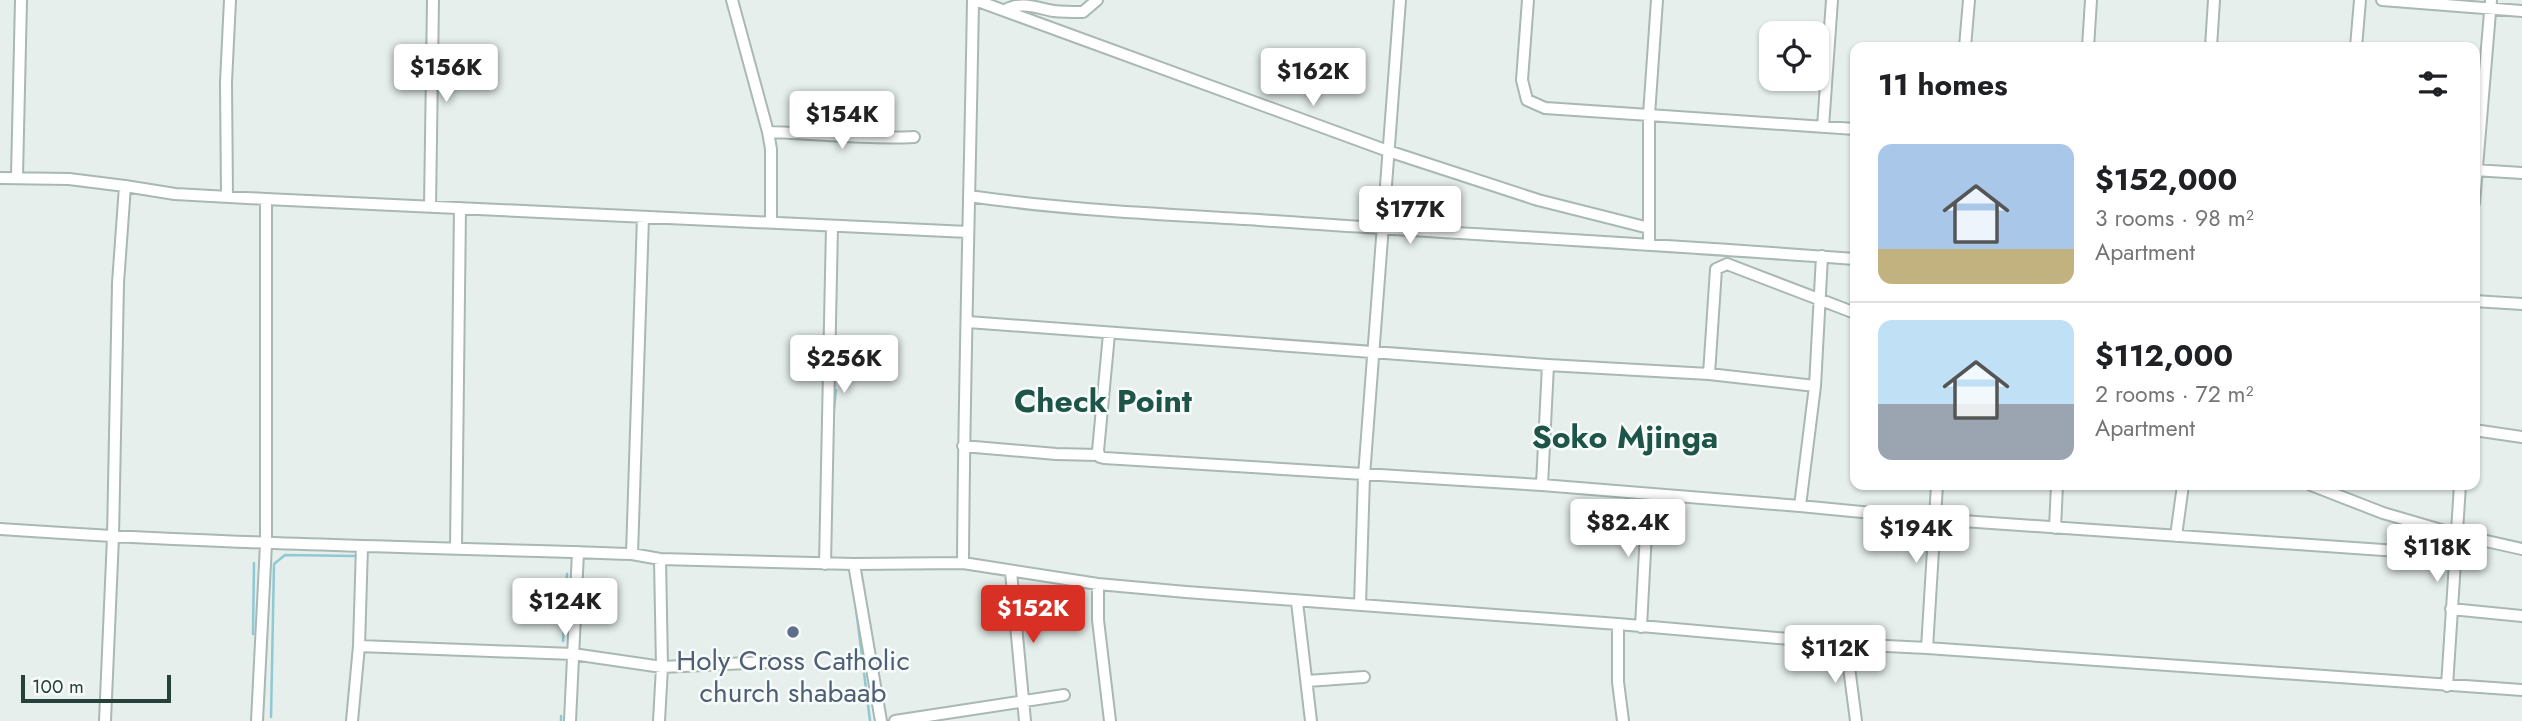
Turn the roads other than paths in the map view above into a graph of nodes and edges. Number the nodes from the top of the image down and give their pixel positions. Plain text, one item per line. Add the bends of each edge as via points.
1 (21, 0) edge
2 (230, 0) edge
3 (433, 0) edge
4 (732, 0) edge
5 (974, 0) edge
6 (1097, 0) edge
7 (1400, 0) edge
8 (1528, 0) edge
9 (1657, 0) edge
10 (1832, 0) edge
11 (1969, 0) edge
12 (2091, 0) edge
13 (2214, 0) edge
14 (2360, 0) edge
15 (2382, 0) edge
16 (2490, 4) edge
17 (1005, 10) junction
18 (2522, 11) edge
19 (1965, 42) edge
20 (2088, 42) edge
21 (2211, 42) edge
22 (2356, 42) edge
23 (1649, 115) junction
24 (2480, 115) edge
25 (1823, 127) junction
26 (1850, 129) edge
27 (768, 132) junction
28 (914, 137) dead end
29 (1388, 151) junction
30 (2480, 171) edge
31 (2522, 173) edge
32 (17, 176) junction
33 (0, 177) edge
34 (125, 186) junction
35 (227, 196) junction
36 (969, 196) junction
37 (266, 199) junction
38 (430, 207) junction
39 (460, 208) junction
40 (643, 217) junction
41 (771, 223) junction
42 (832, 226) junction
43 (1649, 228) junction
44 (1381, 229) junction
45 (968, 232) junction
46 (1649, 243) junction
47 (1822, 256) junction
48 (1850, 259) edge
49 (1819, 301) junction
50 (2480, 301) edge
51 (2522, 304) edge
52 (1850, 311) edge
53 (968, 322) junction
54 (1109, 334) junction
55 (1373, 352) junction
56 (1548, 365) junction
57 (1709, 374) junction
58 (1815, 386) junction
59 (2480, 431) edge
60 (2522, 436) edge
61 (964, 446) junction
62 (1098, 455) junction
63 (1364, 476) junction
64 (1542, 485) junction
65 (1937, 490) edge
66 (2057, 490) edge
67 (2182, 490) edge
68 (2324, 490) edge
69 (2459, 490) edge
70 (1648, 494) junction
71 (1800, 506) junction
72 (1934, 519) junction
73 (2055, 528) junction
74 (0, 529) edge
75 (2455, 534) junction
76 (2176, 536) junction
77 (113, 537) junction
78 (266, 544) junction
79 (362, 545) junction
80 (456, 548) junction
81 (2522, 549) edge
82 (578, 552) junction
83 (632, 554) junction
84 (2455, 555) junction
85 (660, 559) junction
86 (825, 564) junction
87 (854, 564) junction
88 (963, 564) junction
89 (1011, 572) junction
90 (1098, 584) junction
91 (1297, 602) junction
92 (1360, 606) junction
93 (2451, 609) junction
94 (2522, 616) edge
95 (1618, 624) junction
96 (1641, 627) junction
97 (1846, 644) junction
98 (359, 646) junction
99 (1927, 648) junction
100 (573, 654) junction
101 (771, 662) dead end
102 (662, 667) junction
103 (1364, 677) dead end
104 (1307, 681) junction
105 (2447, 686) junction
106 (2522, 690) edge
107 (1064, 695) dead end
108 (1023, 702) junction
109 (105, 721) edge
110 (257, 721) edge
111 (352, 721) edge
112 (570, 721) edge
113 (659, 721) edge
114 (881, 721) edge
115 (894, 721) edge
116 (1025, 721) edge
117 (1110, 721) edge
118 (1311, 721) edge
119 (1623, 721) edge
120 (1856, 721) edge

1 - 32 street
2 - 35 street
3 - 38 street
4 - 27 street
5 - 17 street
5 - 36 street
6 - 17 street via 1083,12 1027,5
7 - 29 street
8 - 23 street via 1522,80 1527,100 1545,107
9 - 23 street
10 - 25 street
11 - 19 street
12 - 20 street
13 - 21 street
14 - 22 street
15 - 16 street
16 - 18 street
16 - 24 street
17 - 29 street
23 - 25 street
23 - 43 street
25 - 26 street
27 - 28 street
27 - 41 street
29 - 43 street via 1538,200
29 - 44 street
30 - 31 street
32 - 33 street
32 - 34 street
34 - 35 street
34 - 77 street via 118,283
35 - 37 street
36 - 44 street via 1033,205
36 - 45 street
37 - 38 street
37 - 78 street
38 - 39 street
39 - 40 street
39 - 80 street
40 - 41 street
40 - 83 street
41 - 42 street
42 - 45 street
42 - 86 street
43 - 46 street
44 - 46 street
44 - 55 street
45 - 53 street
46 - 47 street
47 - 48 street
47 - 49 street
49 - 52 street
49 - 57 street via 1727,264 1716,269
49 - 58 street
50 - 51 street
53 - 54 street
53 - 61 street
54 - 55 street
54 - 62 street
55 - 56 street
55 - 63 street
56 - 57 street
56 - 64 street
57 - 58 street
58 - 71 street
59 - 60 street
61 - 62 street
61 - 88 street
62 - 63 street
63 - 64 street
63 - 92 street
64 - 70 street
65 - 72 street
66 - 73 street
67 - 76 street
68 - 75 street
69 - 75 street
70 - 71 street
70 - 96 street
71 - 72 street
72 - 73 street
72 - 99 street
73 - 76 street
74 - 77 street
75 - 81 street
75 - 84 street
76 - 84 street
77 - 78 street
77 - 109 street
78 - 79 street
78 - 110 street
79 - 80 street
79 - 98 street
80 - 82 street
82 - 83 street
82 - 100 street
83 - 85 street
84 - 93 street
85 - 86 street
85 - 102 street
86 - 87 street
87 - 88 street
87 - 114 street
88 - 89 street
89 - 90 street
89 - 108 street
90 - 91 street
90 - 117 street
91 - 92 street
91 - 104 street
92 - 95 street
93 - 94 street
93 - 105 street
95 - 96 street
95 - 119 street
96 - 97 street
97 - 99 street
97 - 120 street
98 - 100 street
98 - 111 street
99 - 105 street
100 - 102 street
100 - 112 street
101 - 102 street
102 - 113 street
103 - 104 street
104 - 118 street
105 - 106 street
107 - 108 street
108 - 115 street
108 - 116 street

